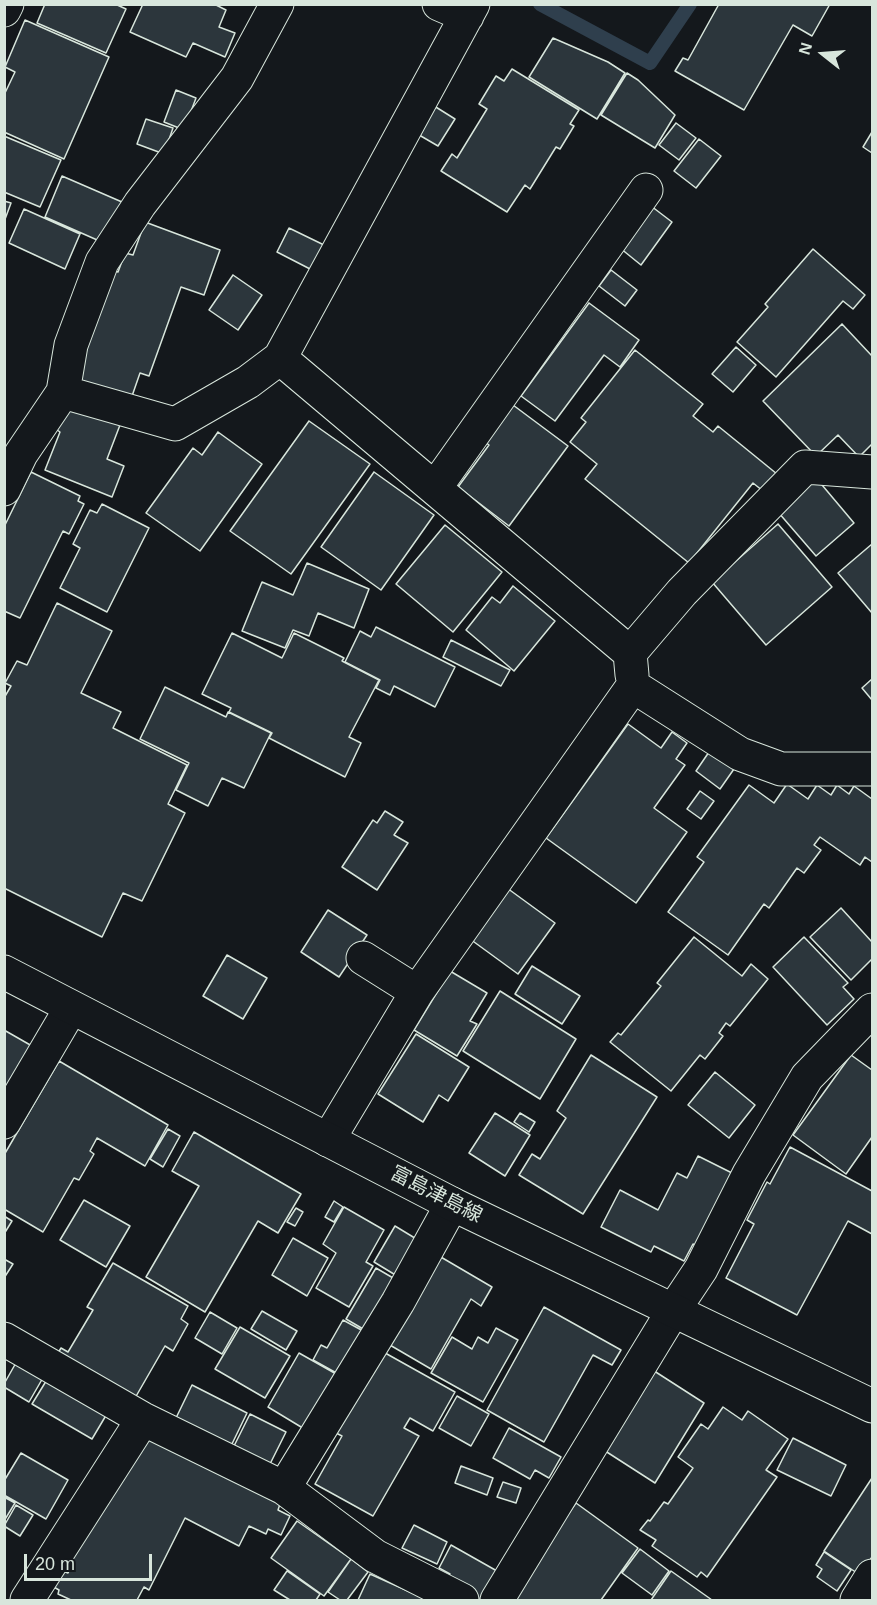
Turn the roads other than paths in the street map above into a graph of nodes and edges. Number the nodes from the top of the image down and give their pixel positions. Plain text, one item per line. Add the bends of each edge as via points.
1 (7, 4) edge
2 (277, 4) edge
3 (460, 8) edge
4 (4, 10) edge
5 (646, 190) dead end
6 (280, 358) junction
7 (63, 392) junction
8 (13, 451) edge
9 (873, 472) edge
10 (435, 488) junction
11 (4, 489) edge
12 (630, 653) junction
13 (633, 686) junction
14 (873, 769) edge
15 (363, 958) dead end
16 (4, 972) edge
17 (417, 992) junction
18 (71, 1008) junction
19 (873, 1010) edge
20 (4, 1122) edge
21 (328, 1140) junction
22 (452, 1204) junction
23 (673, 1311) junction
24 (4, 1339) edge
25 (873, 1406) edge
26 (143, 1419) junction
27 (284, 1488) junction
28 (873, 1576) edge
29 (27, 1600) edge
30 (462, 1600) edge
31 (497, 1600) edge
32 (857, 1600) edge

1 - 4 street
2 - 7 street via 237,78 140,204 102,262 71,345
3 - 6 street
5 - 10 street
6 - 7 street via 248,382 175,424
6 - 10 street
7 - 8 street
8 - 11 street
9 - 12 street via 806,467 682,592
10 - 12 street
12 - 13 street
13 - 14 street via 740,754 781,769
13 - 17 street
15 - 17 street
16 - 18 street, 富島津島線
17 - 21 street
18 - 20 street
18 - 21 street, 富島津島線
19 - 23 street via 807,1077 749,1174 701,1269
21 - 22 street, 富島津島線
22 - 23 street, 富島津島線
22 - 27 street via 398,1302
23 - 25 street, 富島津島線
23 - 31 street
24 - 26 street
26 - 27 street
26 - 29 street
27 - 30 street via 375,1556
28 - 32 street

